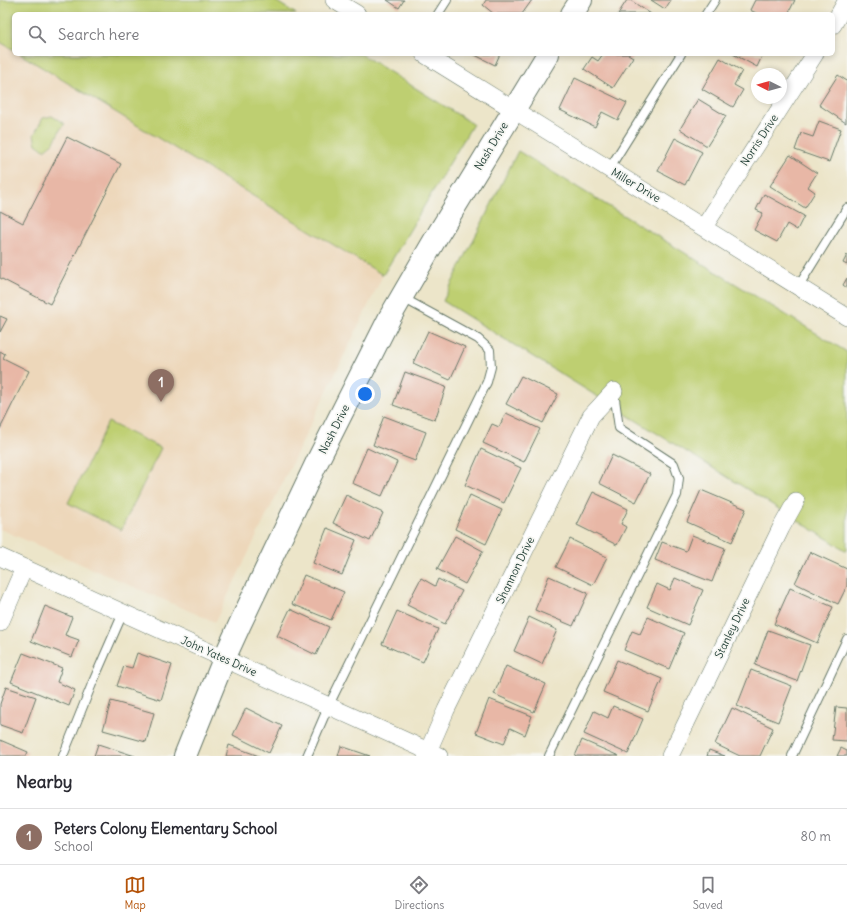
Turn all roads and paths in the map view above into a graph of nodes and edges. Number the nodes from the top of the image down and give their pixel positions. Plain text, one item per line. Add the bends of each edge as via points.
1 (334, 0) edge
2 (446, 0) edge
3 (581, 0) edge
4 (715, 0) edge
5 (847, 0) edge
6 (354, 12) edge
7 (439, 12) edge
8 (573, 12) edge
9 (707, 12) edge
10 (835, 21) edge
11 (427, 56) edge
12 (547, 56) edge
13 (680, 56) edge
14 (814, 56) edge
15 (513, 109) junction
16 (609, 169) junction
17 (847, 208) edge
18 (704, 227) junction
19 (798, 287) junction
20 (401, 297) junction
21 (847, 317) edge
22 (614, 391) joint
23 (796, 501) dead end
24 (0, 557) edge
25 (24, 568) junction
26 (123, 613) junction
27 (0, 623) edge
28 (847, 639) edge
29 (224, 659) junction
30 (329, 705) junction
31 (431, 754) edge
32 (64, 756) edge
33 (185, 756) edge
34 (307, 756) edge
35 (549, 756) edge
36 (670, 756) edge
37 (792, 756) edge

1 - 6 street
2 - 7 lane
3 - 8 street
4 - 9 lane
5 - 10 street
11 - 15 street, Miller Drive
12 - 15 street, Nash Drive
13 - 16 lane
14 - 18 street, Norris Drive
15 - 16 street, Miller Drive
15 - 20 street, Nash Drive
16 - 18 street, Miller Drive
17 - 19 lane
18 - 19 street, Miller Drive
19 - 21 street, Miller Drive
20 - 29 street, Nash Drive via 317,462
20 - 30 lane via 478,339 490,350 491,367 487,382
22 - 31 street, Shannon Drive via 591,416 446,710
22 - 35 lane via 618,428 674,464 679,478 678,495
23 - 36 street, Stanley Drive
24 - 25 street, John Yates Drive
25 - 26 street, John Yates Drive
25 - 27 street
26 - 29 street, John Yates Drive
26 - 32 lane
28 - 37 lane
29 - 30 street, John Yates Drive
29 - 33 street, Nash Drive
30 - 31 street, John Yates Drive
30 - 34 lane

